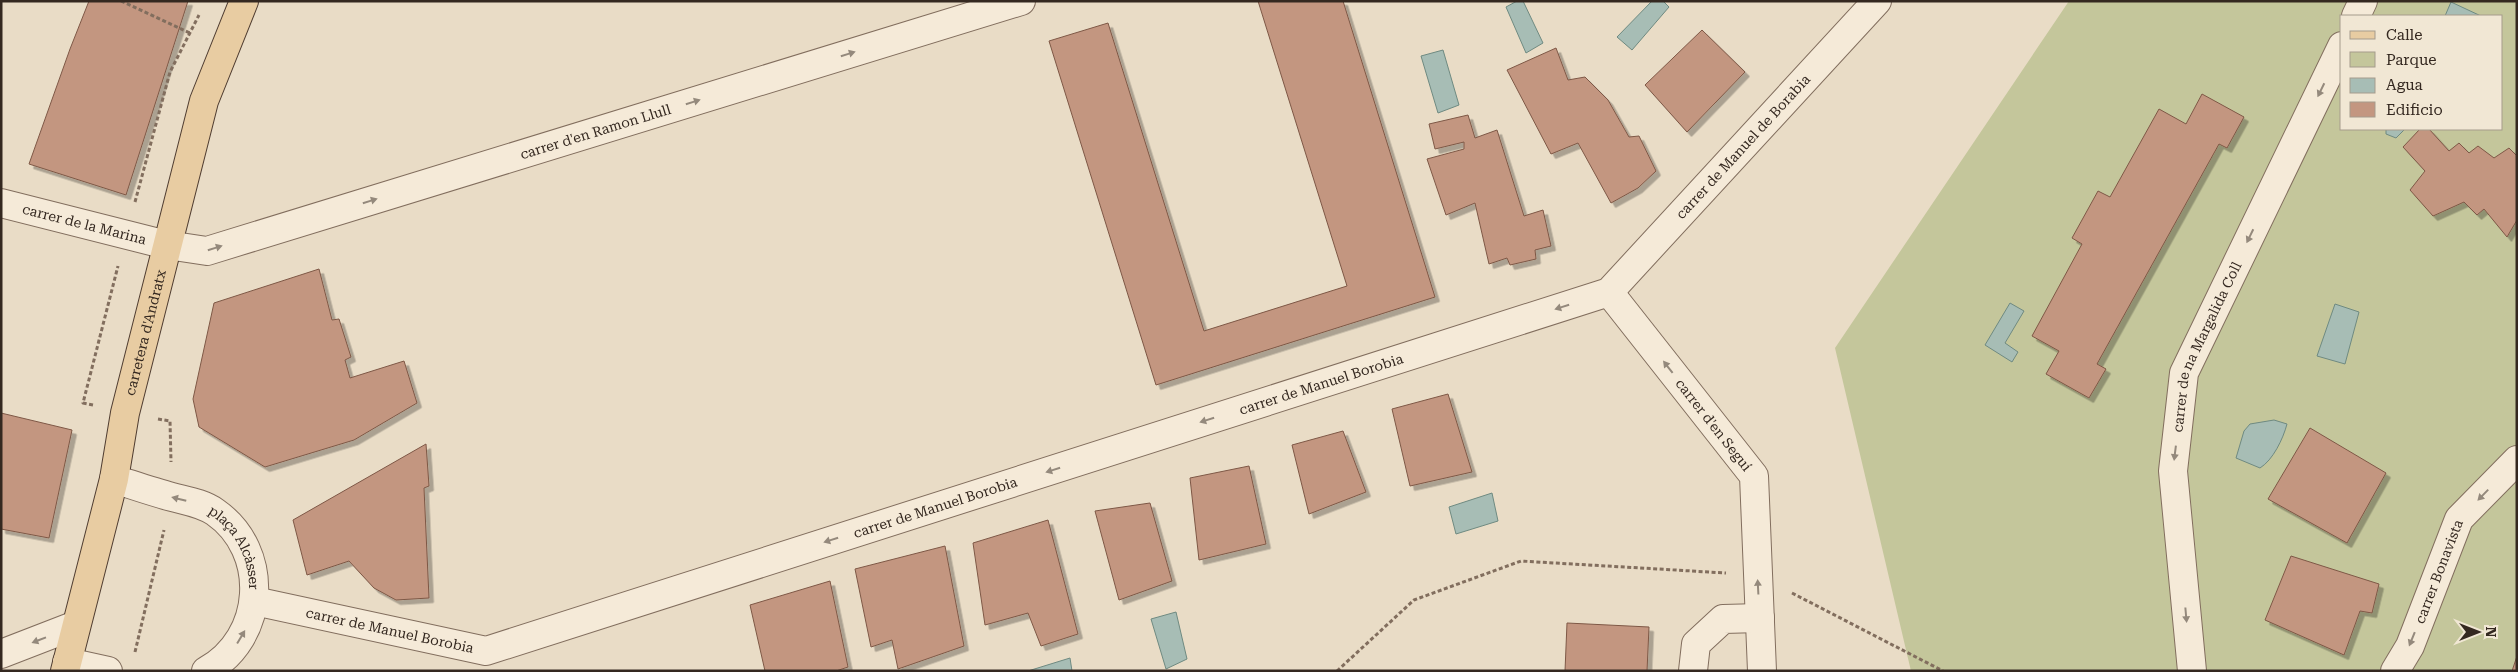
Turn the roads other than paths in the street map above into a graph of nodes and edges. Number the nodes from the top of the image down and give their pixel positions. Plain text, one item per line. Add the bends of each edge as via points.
1 (244, 1) edge
2 (1021, 1) edge
3 (1877, 1) edge
4 (2363, 1) edge
5 (2356, 15) edge
6 (2340, 50) edge
7 (1, 203) edge
8 (167, 245) junction
9 (1609, 292) junction
10 (2517, 460) edge
11 (114, 480) junction
12 (254, 602) junction
13 (1760, 618) junction
14 (76, 625) junction
15 (1, 654) edge
16 (66, 666) edge
17 (108, 671) edge
18 (206, 671) edge
19 (1693, 671) edge
20 (1762, 671) edge
21 (2192, 671) edge
22 (2395, 671) edge

1 - 8 main road, carretera d'Andratx via 204,101
8 -> 2 street, carrer d'en Ramon Llull via 207,251
3 - 9 street, carrer de Manuel de Borabia
4 - 5 street
6 -> 21 street, carrer de na Margalida Coll via 2184,374 2173,471
7 - 8 street, carrer de la Marina
8 - 11 main road, carretera d'Andratx via 125,413
9 -> 12 street, carrer de Manuel Borobia via 486,651
13 -> 9 street, carrer d'en Seguí via 1754,476
10 -> 22 street, carrer Bonavista via 2459,519 2410,646
12 -> 11 street, plaça Alcàsser via 254,577 249,557 229,524 196,503
11 - 14 main road, carretera d'Andratx
18 -> 12 street, plaça Alcàsser via 226,657 236,645 249,623
13 - 19 street via 1724,620 1696,644
13 - 20 street, carrer d'en Seguí
14 -> 15 street
14 - 16 main road, carretera d'Andratx
16 - 17 street

